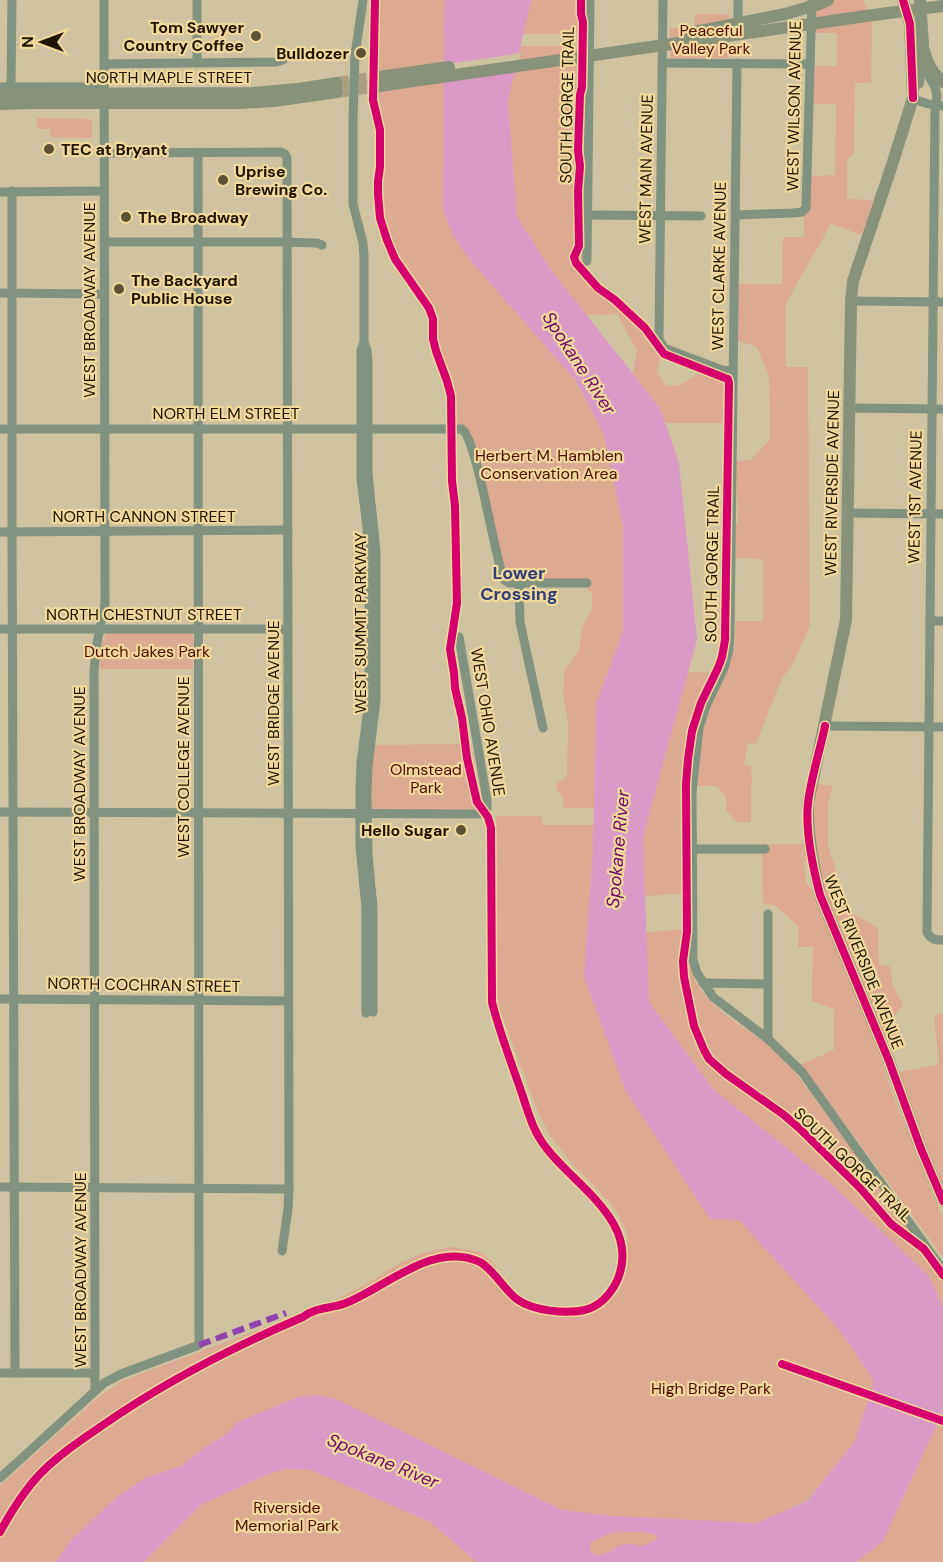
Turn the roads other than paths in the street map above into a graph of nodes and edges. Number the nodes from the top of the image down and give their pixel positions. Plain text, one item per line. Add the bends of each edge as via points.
1 (12, 0) edge
2 (104, 0) edge
3 (197, 0) edge
4 (363, 0) edge
5 (590, 0) edge
6 (663, 0) edge
7 (738, 0) edge
8 (812, 0) edge
9 (828, 0) edge
10 (903, 0) edge
11 (920, 0) edge
12 (924, 0) edge
13 (943, 6) edge
14 (872, 11) junction
15 (915, 16) junction
16 (738, 21) dead end
17 (685, 34) junction
18 (923, 45) junction
19 (283, 60) dead end
20 (922, 62) junction
21 (197, 63) junction
22 (663, 63) junction
23 (737, 63) junction
24 (104, 64) junction
25 (810, 64) junction
26 (939, 83) edge
27 (0, 87) edge
28 (11, 87) junction
29 (104, 88) junction
30 (943, 90) edge
31 (0, 94) edge
32 (913, 98) junction
33 (0, 104) edge
34 (939, 106) edge
35 (104, 153) junction
36 (198, 153) junction
37 (12, 191) junction
38 (104, 191) junction
39 (0, 192) edge
40 (587, 215) junction
41 (736, 215) junction
42 (661, 216) junction
43 (701, 216) dead end
44 (104, 242) junction
45 (287, 242) junction
46 (197, 243) junction
47 (322, 245) dead end
48 (587, 261) dead end
49 (0, 293) edge
50 (12, 293) junction
51 (104, 294) junction
52 (851, 301) junction
53 (938, 302) edge
54 (733, 371) junction
55 (849, 408) junction
56 (932, 409) junction
57 (943, 409) edge
58 (288, 428) junction
59 (364, 428) junction
60 (0, 429) edge
61 (12, 429) junction
62 (104, 429) junction
63 (197, 429) junction
64 (849, 513) junction
65 (931, 514) junction
66 (943, 514) edge
67 (105, 531) junction
68 (197, 531) junction
69 (288, 531) junction
70 (0, 532) edge
71 (12, 532) junction
72 (519, 583) junction
73 (587, 583) dead end
74 (930, 621) junction
75 (943, 621) edge
76 (0, 629) edge
77 (13, 629) junction
78 (198, 629) junction
79 (288, 629) junction
80 (99, 630) junction
81 (459, 636) dead end
82 (825, 726) junction
83 (929, 727) junction
84 (943, 727) edge
85 (543, 728) dead end
86 (0, 813) edge
87 (13, 813) junction
88 (94, 813) junction
89 (198, 813) junction
90 (288, 813) junction
91 (364, 814) junction
92 (693, 849) junction
93 (765, 849) dead end
94 (768, 914) dead end
95 (943, 940) edge
96 (703, 983) junction
97 (768, 984) junction
98 (0, 999) edge
99 (15, 999) junction
100 (94, 1000) junction
101 (199, 1001) junction
102 (288, 1002) junction
103 (370, 1012) dead end
104 (768, 1039) junction
105 (0, 1187) edge
106 (14, 1187) junction
107 (95, 1187) junction
108 (199, 1189) junction
109 (289, 1190) junction
110 (943, 1201) edge
111 (282, 1251) dead end
112 (943, 1270) edge
113 (0, 1373) edge
114 (15, 1373) junction
115 (95, 1373) junction
116 (95, 1390) junction
117 (0, 1478) edge

1 - 28 street
2 - 24 street, WEST BROADWAY AVENUE
3 - 21 street
4 - 59 street, WEST SUMMIT PARKWAY via 354,63 353,141 354,210 363,249
5 - 40 street
6 - 22 street, WEST MAIN AVENUE
7 - 16 street
8 - 25 street, WEST WILSON AVENUE
9 - 17 main road via 784,14
10 - 15 main road, WEST RIVERSIDE AVENUE
11 - 15 main road
12 - 14 main road
13 - 14 main road
14 - 17 main road
14 - 17 main road via 384,81
15 - 18 main road
15 - 32 main road, WEST RIVERSIDE AVENUE via 911,31
18 - 20 main road
18 - 26 main road
19 - 21 street, NORTH MAPLE STREET
20 - 26 street, WEST 1ST AVENUE
20 - 32 main road
21 - 24 street, NORTH MAPLE STREET
22 - 23 street
22 - 42 street, WEST MAIN AVENUE
23 - 25 street
23 - 41 street, WEST CLARKE AVENUE
24 - 29 street, WEST BROADWAY AVENUE
25 - 41 street, WEST WILSON AVENUE via 804,211
26 - 30 street
26 - 34 street, WEST 1ST AVENUE
27 - 28 street, NORTH MAPLE STREET
28 - 29 street, NORTH MAPLE STREET
29 - 35 street, WEST BROADWAY AVENUE
31 - 33 main road, NORTH MAPLE STREET via 252,93 337,87 274,101 239,103
32 - 34 street
32 - 52 main road, WEST RIVERSIDE AVENUE via 853,281
34 - 53 street, WEST 1ST AVENUE
35 - 36 street
35 - 38 street, WEST BROADWAY AVENUE
36 - 45 street, WEST BRIDGE AVENUE via 285,154
36 - 46 street, WEST COLLEGE AVENUE
37 - 38 street
37 - 39 street
37 - 50 street
38 - 44 street, WEST BROADWAY AVENUE
40 - 42 street
40 - 48 street
41 - 54 street, WEST CLARKE AVENUE
42 - 43 street
42 - 54 street, WEST MAIN AVENUE via 659,339 664,348
44 - 46 street
44 - 51 street, WEST BROADWAY AVENUE
45 - 46 street
45 - 47 street
45 - 58 street, WEST BRIDGE AVENUE
46 - 63 street, WEST COLLEGE AVENUE
49 - 50 street
50 - 51 street
50 - 61 street
51 - 62 street, WEST BROADWAY AVENUE
52 - 53 street
52 - 55 main road, WEST RIVERSIDE AVENUE
53 - 56 street, WEST 1ST AVENUE
54 - 92 street, WEST CLARKE AVENUE via 729,650 699,728 692,792
55 - 56 street
55 - 64 main road, WEST RIVERSIDE AVENUE
56 - 57 street
56 - 65 street, WEST 1ST AVENUE
58 - 59 street, NORTH ELM STREET
58 - 63 street, NORTH ELM STREET
58 - 69 street, WEST BRIDGE AVENUE
59 - 72 street, NORTH ELM STREET via 462,429 478,472 502,577
59 - 91 street, WEST SUMMIT PARKWAY via 361,479 373,586 373,670 361,771
60 - 61 street, NORTH ELM STREET
61 - 62 street, NORTH ELM STREET
61 - 71 street
62 - 63 street, NORTH ELM STREET
62 - 67 street, WEST BROADWAY AVENUE
63 - 68 street, WEST COLLEGE AVENUE
64 - 65 street
64 - 82 main road, WEST RIVERSIDE AVENUE via 846,620
65 - 66 street
65 - 74 street, WEST 1ST AVENUE
67 - 68 street, NORTH CANNON STREET
67 - 71 street, NORTH CANNON STREET
67 - 80 street, WEST BROADWAY AVENUE via 105,604
68 - 69 street, NORTH CANNON STREET
68 - 78 street, WEST COLLEGE AVENUE
69 - 79 street, WEST BRIDGE AVENUE
70 - 71 street, NORTH CANNON STREET
71 - 77 street
72 - 73 street
72 - 85 street via 520,622
74 - 75 street
74 - 83 street, WEST 1ST AVENUE
76 - 77 street, NORTH CHESTNUT STREET
77 - 80 street, NORTH CHESTNUT STREET
77 - 87 street
78 - 79 street, NORTH CHESTNUT STREET
78 - 80 street, NORTH CHESTNUT STREET
78 - 89 street, WEST COLLEGE AVENUE
79 - 90 street, WEST BRIDGE AVENUE
80 - 88 street, WEST BROADWAY AVENUE via 94,657
81 - 91 street, WEST OHIO AVENUE via 488,806 477,815
82 - 83 street
82 - 110 main road, WEST RIVERSIDE AVENUE via 807,821 820,896
83 - 84 street
83 - 95 street, WEST 1ST AVENUE via 927,932 929,937
86 - 87 street
87 - 88 street
87 - 99 street
88 - 89 street
88 - 100 street, WEST BROADWAY AVENUE
89 - 90 street
89 - 101 street, WEST COLLEGE AVENUE
90 - 91 street
90 - 102 street, WEST BRIDGE AVENUE
91 - 103 street, WEST SUMMIT PARKWAY via 361,856
92 - 93 street
92 - 96 street, WEST CLARKE AVENUE via 693,960
94 - 97 street
96 - 97 street
96 - 104 street, WEST CLARKE AVENUE via 713,997
97 - 104 street
98 - 99 street, NORTH COCHRAN STREET
99 - 100 street, NORTH COCHRAN STREET
99 - 106 street
100 - 101 street, NORTH COCHRAN STREET
100 - 107 street, WEST BROADWAY AVENUE
101 - 102 street, NORTH COCHRAN STREET
101 - 108 street, WEST COLLEGE AVENUE
102 - 109 street, WEST BRIDGE AVENUE
104 - 112 street, WEST CLARKE AVENUE via 802,1072
105 - 106 street
106 - 107 street
106 - 114 street
107 - 108 street
107 - 115 street, WEST BROADWAY AVENUE
108 - 109 street
108 - 116 street, WEST COLLEGE AVENUE via 199,1345 114,1377
109 - 111 street, WEST BRIDGE AVENUE
113 - 114 street
114 - 115 street
115 - 116 street, WEST BROADWAY AVENUE
116 - 117 street

